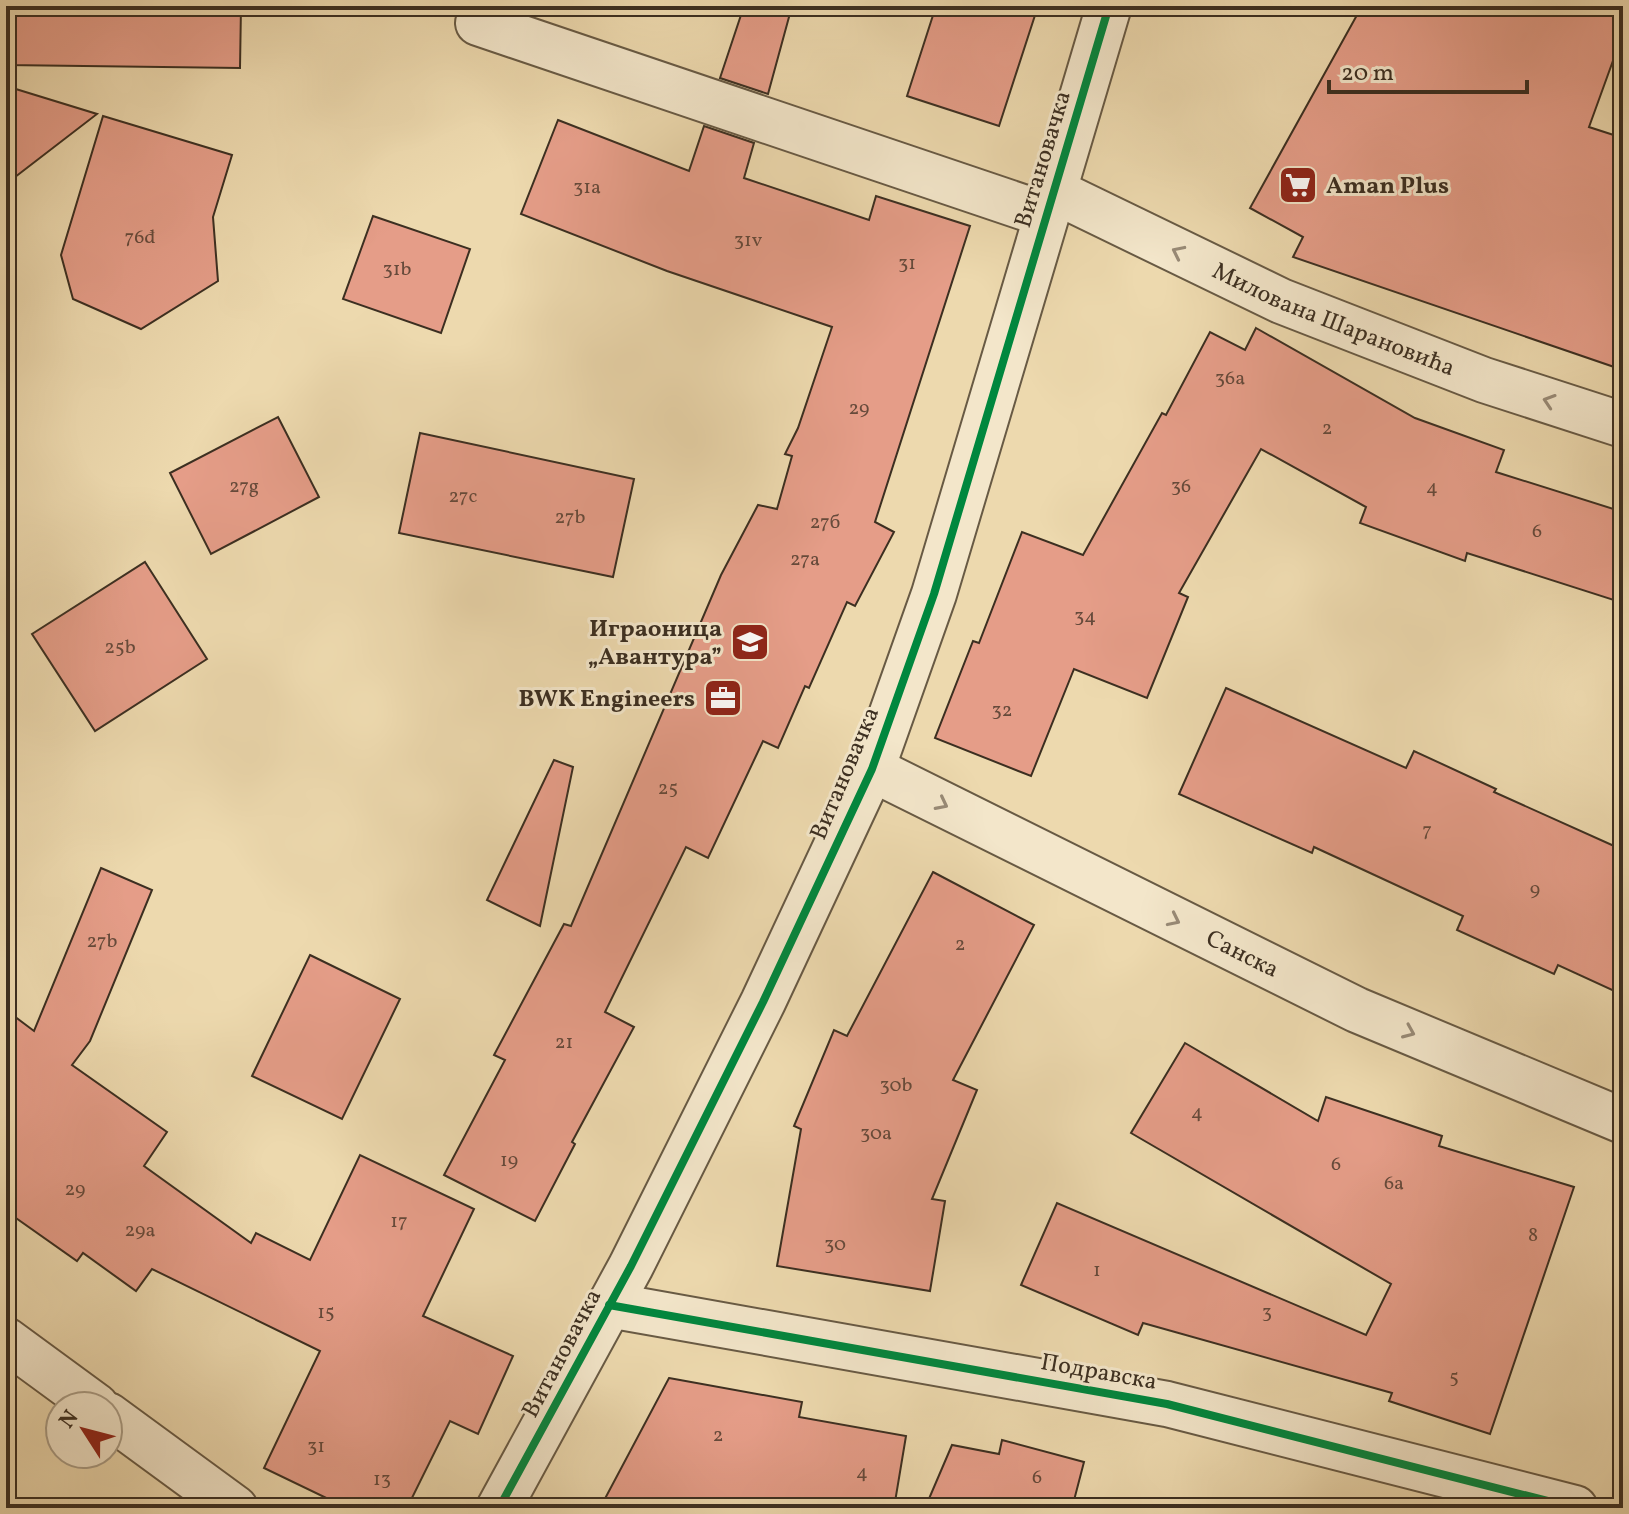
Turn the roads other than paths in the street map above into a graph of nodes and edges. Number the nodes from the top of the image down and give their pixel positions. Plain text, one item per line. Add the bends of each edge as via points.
1 (1109, 6) edge
2 (478, 23) dead end
3 (1050, 203) junction
4 (1623, 425) edge
5 (872, 769) junction
6 (1623, 1121) edge
7 (609, 1305) junction
8 (6, 1340) edge
9 (74, 1390) edge
10 (124, 1427) edge
11 (235, 1508) edge
12 (499, 1508) edge
13 (1575, 1508) edge

1 - 3 street, Витановачка
2 - 3 street, Милована Шарановића
4 -> 3 street, Милована Шарановића via 1484,380
3 - 5 street, Витановачка via 934,594
5 -> 6 street, Санска via 1357,1010
5 - 7 street, Витановачка via 763,1002
7 - 12 street, Витановачка
7 - 13 street, Подравска via 1167,1404
8 - 9 street
10 - 11 street

